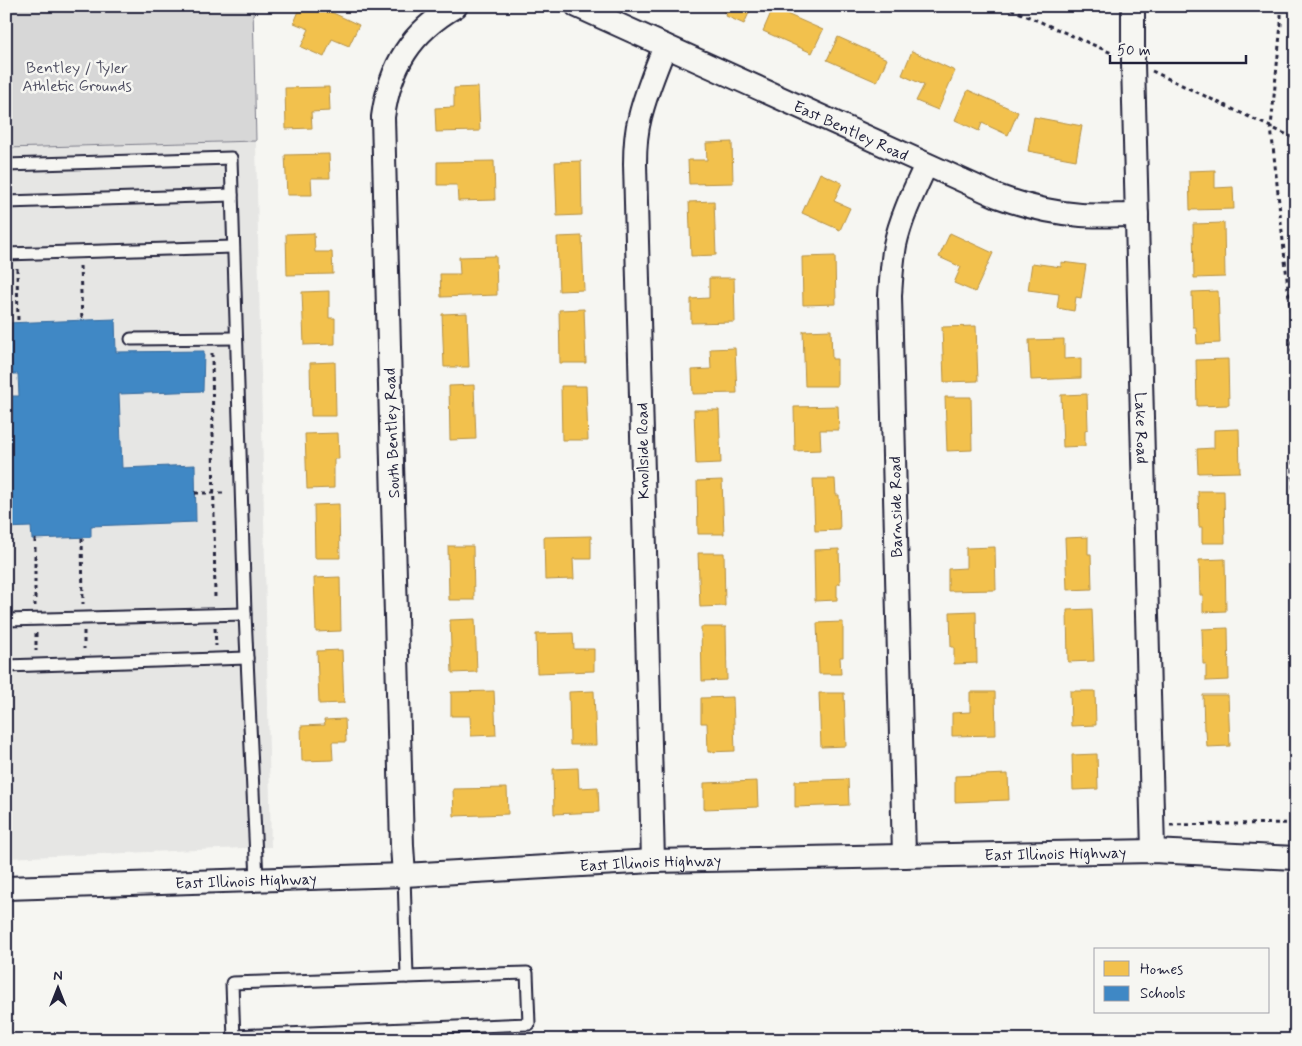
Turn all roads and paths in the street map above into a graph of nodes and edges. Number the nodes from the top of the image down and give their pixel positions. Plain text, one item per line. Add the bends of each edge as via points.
1 (577, 6) edge
2 (1134, 6) edge
3 (1281, 6) edge
4 (451, 9) edge
5 (665, 46) junction
6 (6, 165) edge
7 (926, 165) junction
8 (232, 195) junction
9 (6, 202) edge
10 (1137, 215) junction
11 (233, 247) junction
12 (79, 252) junction
13 (12, 254) edge
14 (82, 321) dead end
15 (18, 322) dead end
16 (212, 338) junction
17 (236, 338) junction
18 (131, 339) dead end
19 (196, 493) dead end
20 (214, 493) junction
21 (241, 493) junction
22 (82, 538) dead end
23 (34, 540) dead end
24 (1296, 559) edge
25 (244, 614) junction
26 (215, 615) junction
27 (83, 618) junction
28 (6, 620) edge
29 (36, 620) junction
30 (247, 658) junction
31 (216, 659) junction
32 (84, 664) junction
33 (36, 665) junction
34 (6, 666) edge
35 (1296, 822) edge
36 (1152, 825) junction
37 (1153, 851) junction
38 (904, 856) junction
39 (1296, 858) edge
40 (653, 861) junction
41 (404, 875) junction
42 (257, 880) junction
43 (6, 888) edge
44 (407, 977) junction
45 (282, 1036) edge
46 (234, 1038) edge

1 - 5 street, East Bentley Road
2 - 10 street, Lake Road
3 - 24 path via 1271,127 1290,317
4 - 41 street, South Bentley Road via 414,39 392,77 383,116
5 - 7 street, East Bentley Road
5 - 40 street, Knollside Road via 640,117 635,164
6 - 8 lane via 231,158
7 - 10 street, East Bentley Road via 997,196 1054,212
7 - 38 street, Barnside Road via 899,230 890,296
8 - 9 lane
8 - 11 lane
10 - 36 street, Lake Road
11 - 12 lane
11 - 17 lane
12 - 13 lane
12 - 14 path
13 - 15 path
16 - 17 lane
16 - 18 lane
16 - 20 path
17 - 21 lane
19 - 20 path
20 - 21 path
20 - 26 path
21 - 25 lane
22 - 27 path
23 - 29 path
25 - 26 lane
25 - 30 lane
26 - 27 lane
26 - 31 path
27 - 29 lane
27 - 32 path
28 - 29 lane
29 - 33 path
30 - 31 lane
30 - 42 lane
31 - 32 lane
32 - 33 lane
33 - 34 lane
35 - 36 path
36 - 37 street, Lake Road
37 - 38 street, East Illinois Highway
37 - 39 street, East Illinois Highway
38 - 40 street, East Illinois Highway
40 - 41 street, East Illinois Highway
41 - 42 street, East Illinois Highway
41 - 44 lane
42 - 43 street, East Illinois Highway
44 - 45 lane via 527,973 529,1024
44 - 46 lane via 232,983
45 - 46 lane

